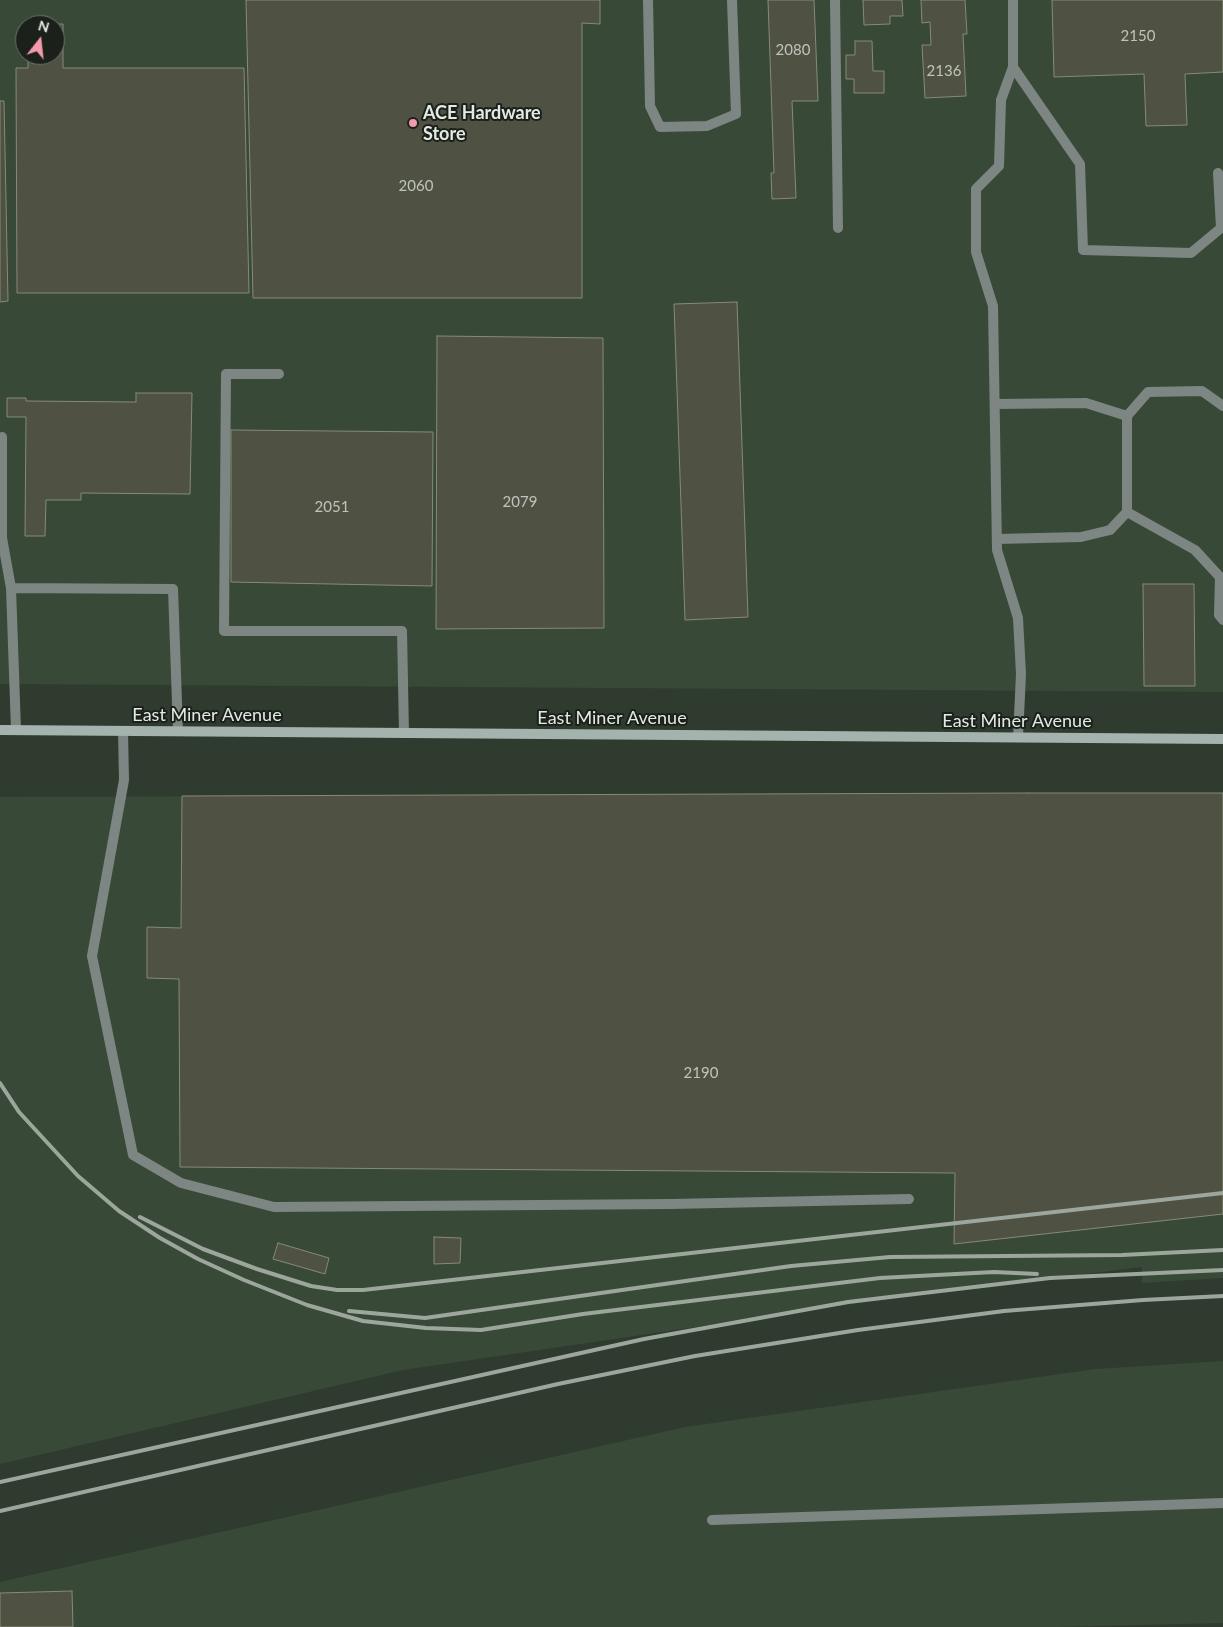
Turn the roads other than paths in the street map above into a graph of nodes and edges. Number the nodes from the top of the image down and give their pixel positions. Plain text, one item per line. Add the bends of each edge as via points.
1 (648, 0) edge
2 (732, 0) edge
3 (835, 0) edge
4 (1012, 0) edge
5 (1012, 67) junction
6 (1218, 173) dead end
7 (838, 228) dead end
8 (279, 374) dead end
9 (995, 404) junction
10 (1223, 406) edge
11 (1127, 416) junction
12 (2, 437) dead end
13 (1127, 512) junction
14 (997, 539) junction
15 (11, 588) junction
16 (1223, 620) edge
17 (0, 730) edge
18 (16, 730) junction
19 (123, 731) junction
20 (178, 731) junction
21 (404, 733) junction
22 (1018, 737) junction
23 (1223, 739) edge
24 (909, 1199) dead end
25 (1223, 1502) edge
26 (712, 1520) dead end

1 - 2 lane via 650,106 660,126 707,126 736,114
3 - 7 lane
4 - 5 lane
5 - 6 lane via 1080,164 1083,250 1191,253 1221,228
5 - 9 lane via 1001,100 999,166 976,189 976,252 993,306
8 - 21 lane via 226,374 224,631 402,631
9 - 11 lane via 1086,403
9 - 14 lane
10 - 11 lane via 1202,391 1148,392
11 - 13 lane
12 - 15 lane via 2,538
13 - 14 lane via 1110,530 1081,537
13 - 16 lane via 1195,550 1220,577 1219,615
14 - 22 lane via 997,550 1018,618 1021,674
15 - 18 lane
15 - 20 lane via 174,589
17 - 18 street, East Miner Avenue
18 - 19 street, East Miner Avenue
19 - 20 street, East Miner Avenue
19 - 24 lane via 124,780 92,956 133,1155 182,1182 274,1207
20 - 21 street, East Miner Avenue
21 - 22 street, East Miner Avenue
22 - 23 street, East Miner Avenue
25 - 26 lane

